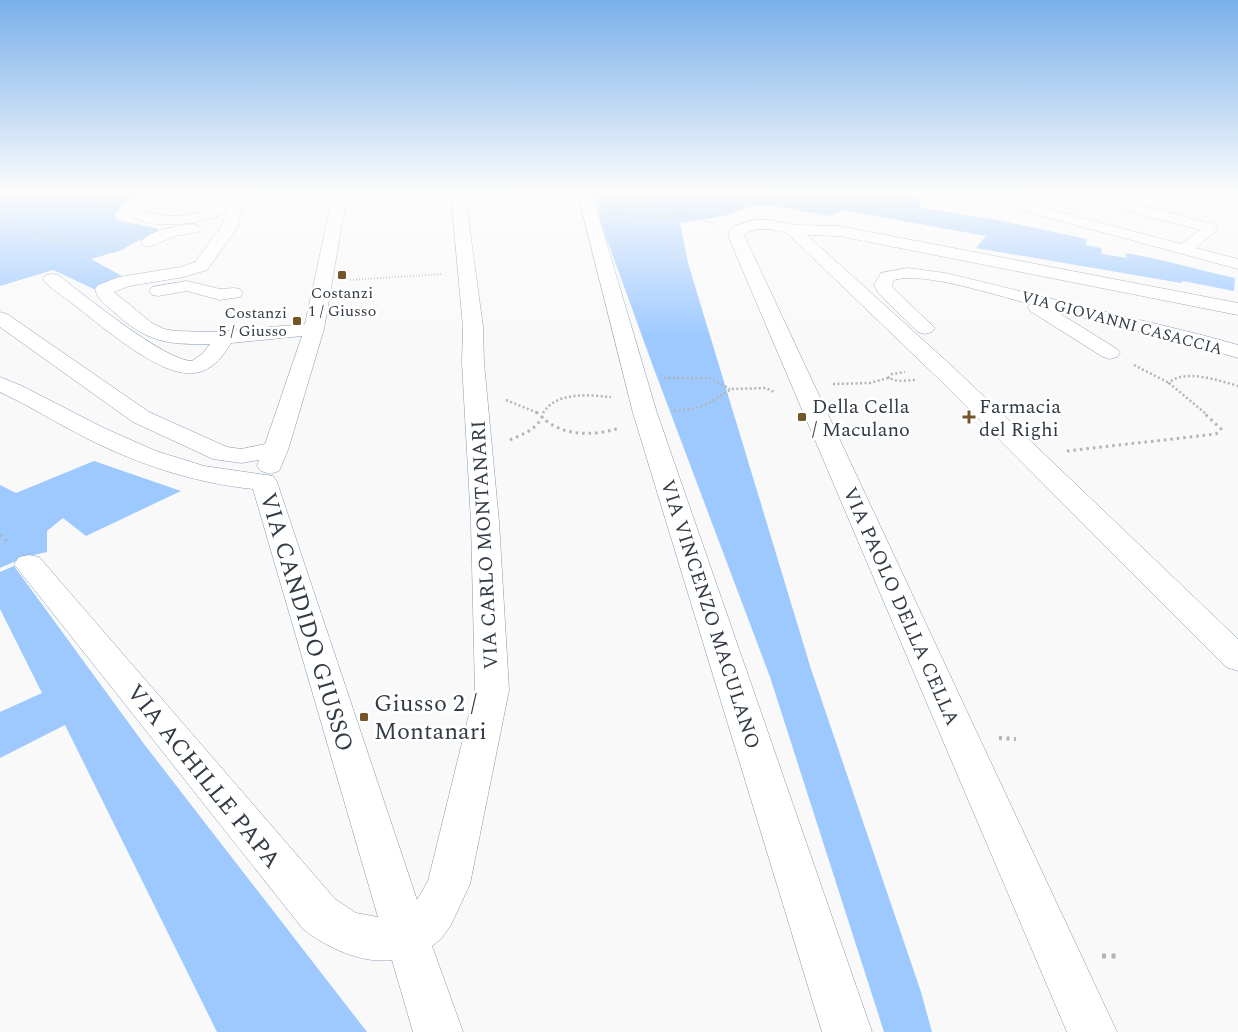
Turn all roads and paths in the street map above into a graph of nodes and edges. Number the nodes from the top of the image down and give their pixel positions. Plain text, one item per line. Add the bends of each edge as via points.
1 (56, 242) edge
2 (120, 242) edge
3 (219, 242) edge
4 (331, 242) edge
5 (464, 242) edge
6 (606, 242) edge
7 (740, 242) edge
8 (805, 242) edge
9 (898, 242) edge
10 (1154, 242) edge
11 (1194, 242) edge
12 (1183, 250) junction
13 (1238, 264) edge
14 (468, 272) junction
15 (52, 279) dead end
16 (324, 281) junction
17 (234, 292) dead end
18 (1006, 292) junction
19 (130, 300) junction
20 (1238, 309) edge
21 (0, 318) edge
22 (314, 329) junction
23 (224, 337) junction
24 (935, 337) dead end
25 (1238, 352) edge
26 (1110, 353) joint
27 (892, 374) dead end
28 (662, 378) dead end
29 (888, 378) junction
30 (898, 381) dead end
31 (1168, 383) junction
32 (0, 384) edge
33 (827, 384) dead end
34 (1238, 386) edge
35 (766, 388) dead end
36 (731, 389) junction
37 (617, 397) dead end
38 (504, 400) dead end
39 (673, 411) dead end
40 (543, 417) junction
41 (621, 427) dead end
42 (505, 442) dead end
43 (1061, 452) dead end
44 (270, 466) junction
45 (29, 564) dead end
46 (1238, 659) edge
47 (407, 935) junction
48 (1107, 956) dead end
49 (1116, 956) dead end
50 (438, 1032) edge
51 (847, 1032) edge
52 (1092, 1032) edge

1 - 2 path via 101,246
3 - 19 street via 201,266 104,289 106,296
4 - 16 street
5 - 14 street, VIA CARLO MONTANARI
6 - 51 street, VIA VINCENZO MACULANO via 647,418
7 - 52 street, VIA PAOLO DELLA CELLA
8 - 46 street via 951,365
9 - 20 street, VIA PAOLO DELLA CELLA
10 - 12 street
11 - 12 street
12 - 13 street
14 - 16 path
14 - 47 street, VIA CARLO MONTANARI via 485,522 492,690 449,884 424,926
15 - 23 street via 174,364 186,367 199,365 213,358
16 - 22 street
17 - 19 street via 220,295 187,286
18 - 24 street, VIA GIOVANNI CASACCIA via 916,272 886,277 885,290
18 - 25 street, VIA GIOVANNI CASACCIA
18 - 26 street, VIA GIOVANNI CASACCIA via 1054,317
19 - 23 street via 143,326 158,334 192,339
21 - 44 street via 141,417 222,454 241,456
22 - 23 street
22 - 44 street
26 - 31 path
27 - 29 path
28 - 36 path via 709,378
29 - 30 path
29 - 33 path via 870,383
31 - 34 path via 1173,379 1201,376
31 - 43 path via 1221,429 1206,436
32 - 44 street, VIA CANDIDO GIUSSO via 109,440 172,467 230,480
35 - 36 path
36 - 39 path via 709,404
37 - 40 path via 590,394 566,398 545,410
38 - 40 path
40 - 41 path via 551,424 578,433 600,433
40 - 42 path via 533,428
44 - 47 street, VIA CANDIDO GIUSSO via 370,824
45 - 47 street, VIA ACHILLE PAPA via 318,914 355,935 380,941
47 - 50 street, VIA CANDIDO GIUSSO
48 - 49 path

